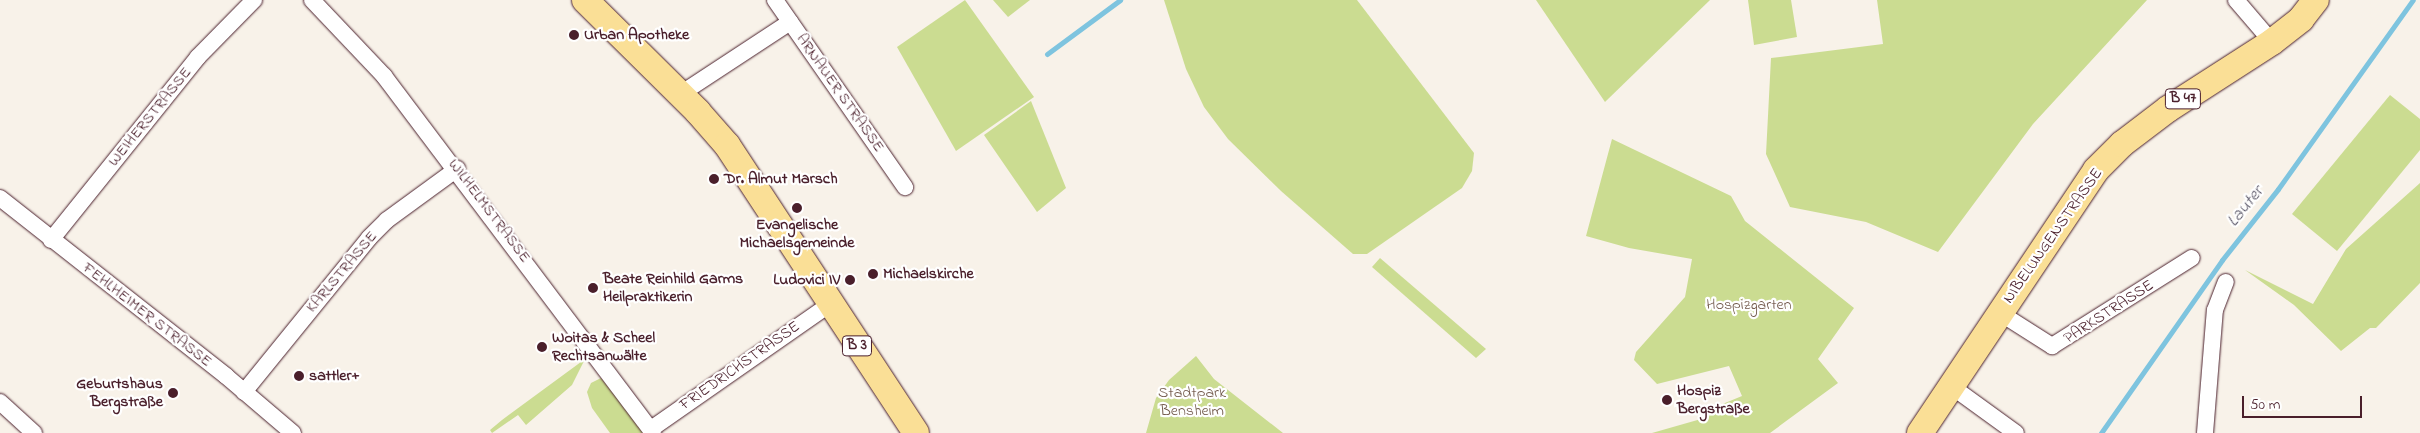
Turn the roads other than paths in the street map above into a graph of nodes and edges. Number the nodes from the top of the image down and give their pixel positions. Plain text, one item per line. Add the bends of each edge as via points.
1 (254, 0) edge
2 (312, 0) edge
3 (585, 0) edge
4 (775, 0) edge
5 (2236, 0) edge
6 (2316, 0) edge
7 (790, 22) junction
8 (2272, 42) junction
9 (679, 95) junction
10 (457, 169) junction
11 (905, 187) dead end
12 (0, 198) edge
13 (51, 240) junction
14 (2192, 258) dead end
15 (2226, 282) dead end
16 (830, 304) junction
17 (2000, 313) junction
18 (1951, 386) junction
19 (244, 392) junction
20 (0, 402) edge
21 (652, 431) edge
22 (34, 433) edge
23 (293, 433) edge
24 (916, 433) edge
25 (1920, 433) edge
26 (2016, 433) edge
27 (2205, 433) edge

1 - 13 street, WEIHERSTRASSE via 198,57
2 - 10 street, WILHELMSTRASSE via 384,76
3 - 9 main road, B 3
4 - 7 street, ARNAUER STRASSE
5 - 8 street
6 - 8 main road, NIBELUNGENSTRASSE / B 47 via 2301,19
7 - 9 street
7 - 11 street, ARNAUER STRASSE
8 - 17 main road, NIBELUNGENSTRASSE / B 47 via 2168,109 2122,144 2078,194
9 - 16 main road, B 3 via 726,145
10 - 19 street, KARLSTRASSE via 369,238
10 - 21 street, WILHELMSTRASSE
12 - 13 street, FEHLHEIMER STRASSE
13 - 19 street, FEHLHEIMER STRASSE
14 - 17 street, PARKSTRASSE via 2052,346
15 - 27 street via 2215,310
16 - 21 street, FRIEDRICHSTRASSE
16 - 24 main road, B 3
17 - 18 main road, NIBELUNGENSTRASSE / B 47
18 - 25 main road, NIBELUNGENSTRASSE / B 47
18 - 26 street
19 - 23 street, FEHLHEIMER STRASSE
20 - 22 street

